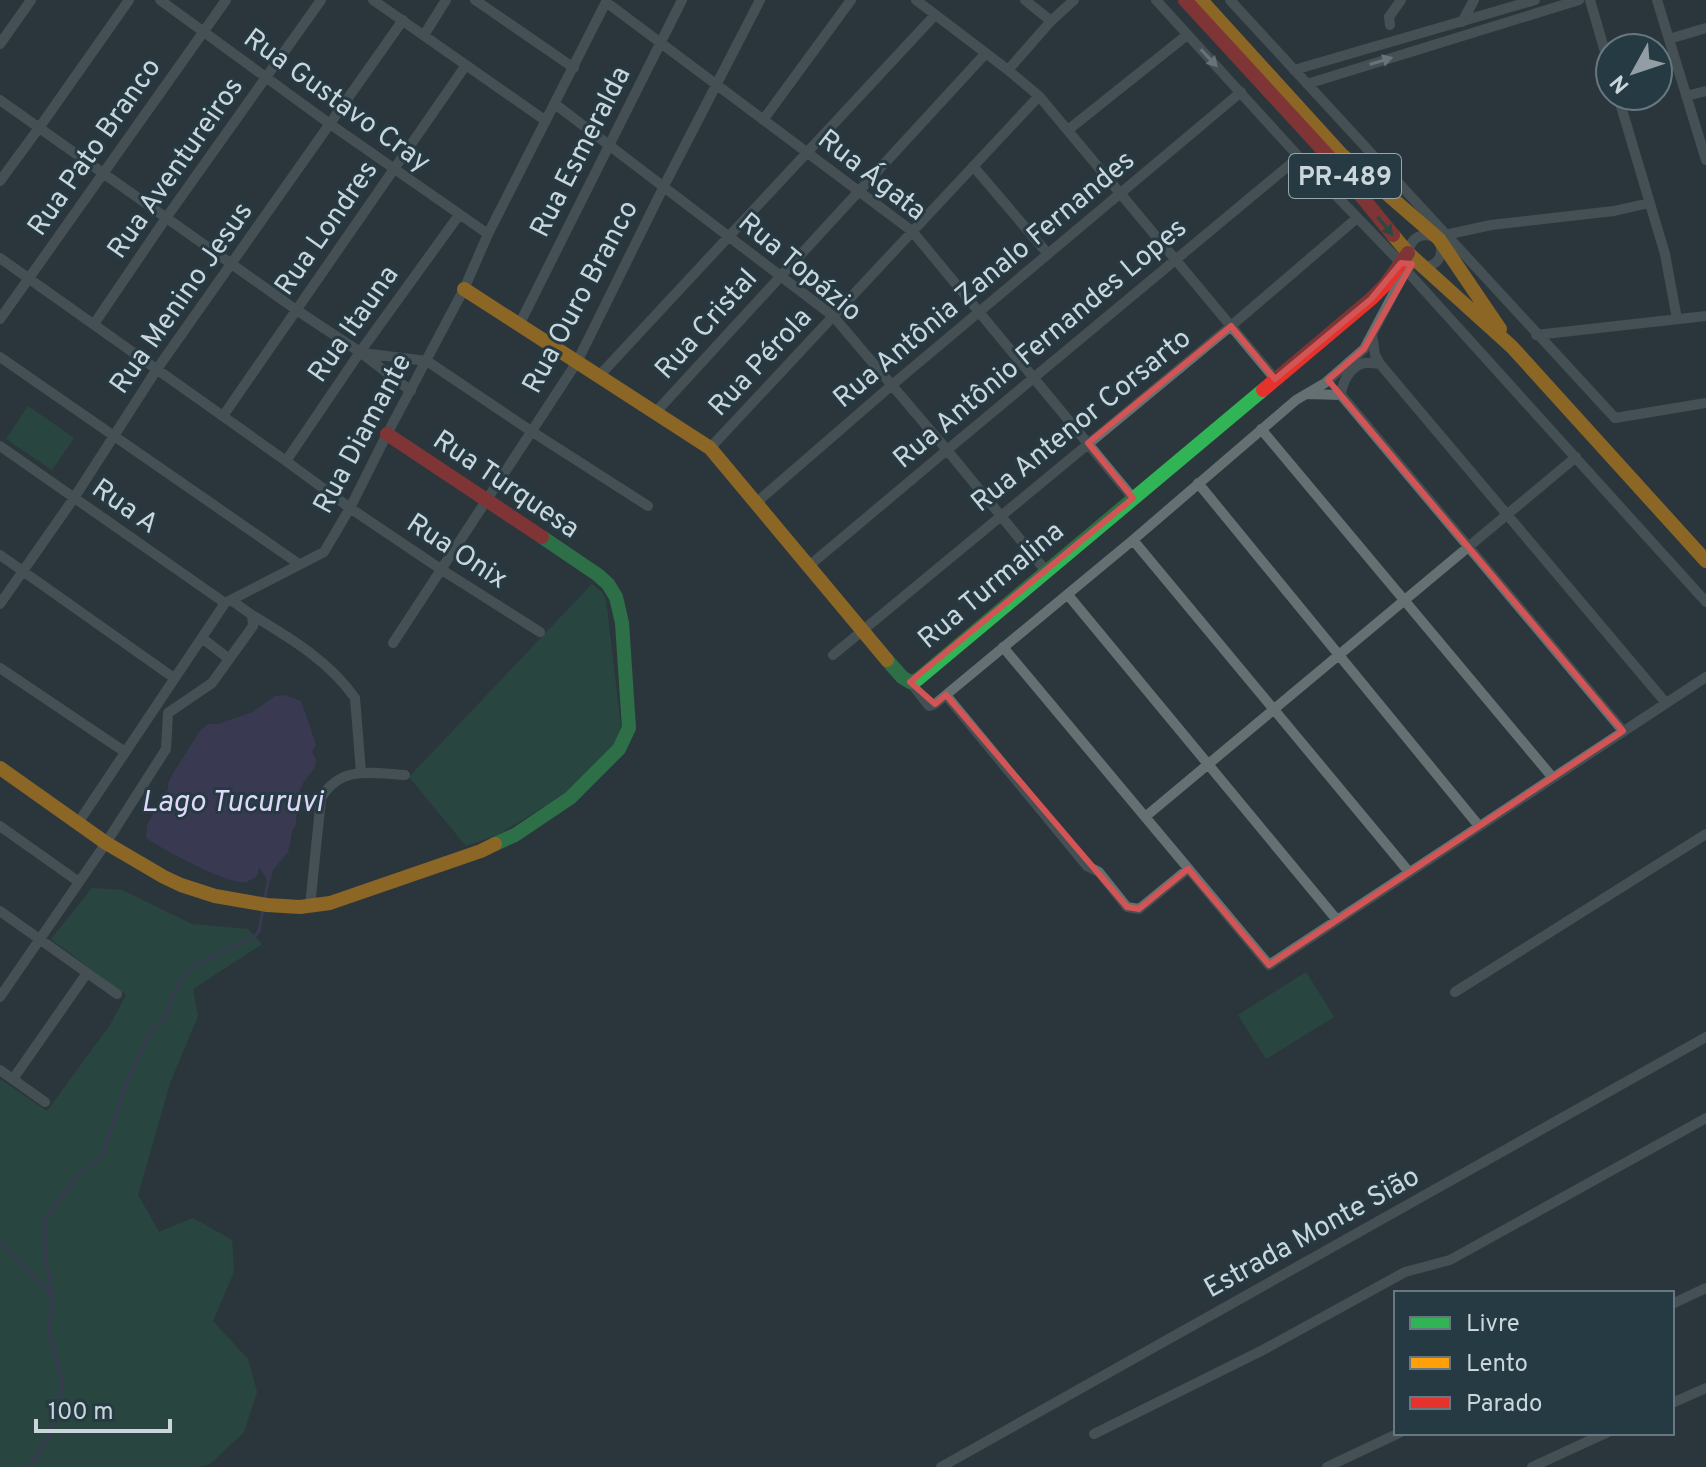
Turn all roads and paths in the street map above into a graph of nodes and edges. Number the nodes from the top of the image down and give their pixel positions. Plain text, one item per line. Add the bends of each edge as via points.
1 (31, 0) edge
2 (129, 0) edge
3 (160, 0) edge
4 (226, 0) edge
5 (321, 0) edge
6 (373, 0) edge
7 (446, 0) edge
8 (475, 0) edge
9 (682, 0) edge
10 (760, 0) edge
11 (851, 0) edge
12 (916, 0) edge
13 (1025, 0) edge
14 (1074, 0) edge
15 (1156, 0) edge
16 (1185, 0) edge
17 (1201, 0) edge
18 (1401, 0) edge
19 (1474, 0) edge
20 (1535, 0) edge
21 (1579, 0) edge
22 (1590, 0) edge
23 (1657, 0) edge
24 (606, 1) edge
25 (1233, 1) edge
26 (935, 15) junction
27 (403, 20) junction
28 (1051, 21) junction
29 (1462, 22) junction
30 (1706, 28) edge
31 (204, 32) junction
32 (1599, 32) edge
33 (1667, 32) edge
34 (1389, 34) junction
35 (424, 35) junction
36 (1187, 35) junction
37 (1674, 38) edge
38 (661, 42) junction
39 (0, 44) edge
40 (986, 53) junction
41 (1674, 56) edge
42 (466, 65) junction
43 (574, 68) junction
44 (1008, 70) junction
45 (1294, 70) junction
46 (267, 78) junction
47 (716, 84) junction
48 (1307, 84) junction
49 (1706, 91) edge
50 (1241, 92) junction
51 (1039, 96) junction
52 (1686, 96) junction
53 (0, 100) edge
54 (555, 104) junction
55 (1623, 112) edge
56 (763, 120) junction
57 (546, 121) junction
58 (330, 124) junction
59 (39, 128) junction
60 (1068, 130) junction
61 (609, 144) junction
62 (807, 153) junction
63 (1299, 157) junction
64 (1706, 160) edge
65 (973, 166) junction
66 (395, 169) junction
67 (102, 173) junction
68 (0, 181) edge
69 (664, 186) junction
70 (858, 191) junction
71 (1120, 193) junction
72 (1649, 203) junction
73 (459, 215) junction
74 (166, 218) junction
75 (1357, 218) junction
76 (912, 231) junction
77 (488, 234) junction
78 (728, 236) junction
79 (1442, 237) junction
80 (1048, 254) junction
81 (0, 258) edge
82 (1175, 259) junction
83 (230, 263) junction
84 (1409, 265) junction
85 (781, 275) junction
86 (28, 278) junction
87 (464, 289) junction
88 (295, 309) junction
89 (979, 312) junction
90 (833, 316) junction
91 (1706, 316) edge
92 (0, 319) edge
93 (1677, 319) junction
94 (520, 323) junction
95 (94, 324) junction
96 (1231, 326) junction
97 (1372, 335) junction
98 (1536, 335) junction
99 (1512, 347) junction
100 (360, 352) junction
101 (0, 357) edge
102 (427, 361) junction
103 (577, 362) junction
104 (1380, 364) junction
105 (157, 369) junction
106 (599, 376) junction
107 (1033, 378) junction
108 (1275, 379) junction
109 (892, 385) junction
110 (411, 391) junction
111 (1305, 395) junction
112 (1341, 395) junction
113 (1706, 403) edge
114 (655, 413) junction
115 (223, 416) junction
116 (1261, 429) junction
117 (531, 431) junction
118 (387, 434) junction
119 (114, 436) junction
120 (1088, 443) junction
121 (0, 446) edge
122 (710, 448) junction
123 (947, 450) junction
124 (1576, 457) junction
125 (286, 461) junction
126 (1198, 483) junction
127 (74, 498) junction
128 (1133, 498) junction
129 (487, 500) junction
130 (757, 502) junction
131 (648, 506) dead end
132 (350, 508) junction
133 (1508, 514) junction
134 (1000, 516) junction
135 (1133, 540) junction
136 (1468, 547) junction
137 (0, 555) edge
138 (1706, 561) edge
139 (299, 564) junction
140 (810, 565) junction
141 (442, 570) junction
142 (23, 571) junction
143 (1046, 571) junction
144 (1068, 595) junction
145 (1405, 600) junction
146 (228, 602) junction
147 (1706, 602) edge
148 (0, 604) edge
149 (252, 615) junction
150 (863, 630) junction
151 (540, 632) dead end
152 (202, 638) junction
153 (393, 643) dead end
154 (1003, 647) junction
155 (833, 655) dead end
156 (1339, 655) junction
157 (229, 659) junction
158 (0, 668) edge
159 (1706, 677) edge
160 (174, 678) junction
161 (910, 682) junction
162 (946, 695) junction
163 (1666, 703) junction
164 (1274, 709) junction
165 (1623, 731) junction
166 (125, 752) junction
167 (1208, 764) junction
168 (0, 768) edge
169 (361, 772) junction
170 (405, 775) dead end
171 (1553, 778) junction
172 (1145, 817) junction
173 (78, 823) junction
174 (0, 826) edge
175 (1479, 826) junction
176 (1706, 834) edge
177 (106, 843) junction
178 (1188, 869) junction
179 (1409, 872) junction
180 (79, 882) junction
181 (310, 906) junction
182 (0, 911) edge
183 (1337, 920) junction
184 (40, 939) junction
185 (87, 973) junction
186 (1455, 992) dead end
187 (117, 994) dead end
188 (0, 997) edge
189 (1706, 1037) edge
190 (0, 1070) edge
191 (13, 1079) junction
192 (45, 1102) dead end
193 (1706, 1118) edge
194 (1706, 1288) edge
195 (1674, 1303) edge
196 (1706, 1388) edge
197 (1674, 1402) edge
198 (1094, 1434) dead end
199 (1395, 1435) edge
200 (1602, 1435) edge
201 (941, 1467) edge
202 (1327, 1467) edge
203 (1532, 1467) edge

1 - 39 street
2 - 59 street
3 - 31 street, Rua Gustavo Cray
4 - 31 street, Rua Pato Branco
5 - 46 street, Rua Aventureiros
6 - 27 street
7 - 35 street
8 - 43 street
9 - 38 street, Rua Esmeralda
10 - 47 street, Rua Ouro Branco
11 - 56 street
12 - 26 street
13 - 28 street
14 - 28 street
15 - 36 street
16 -> 84 street, PR-489 / PR-489 via 1332,160
17 - 79 street, PR-489 / PR-489 via 1341,154
18 - 34 street via 1389,17
19 - 29 street
20 - 29 street
48 -> 21 street
22 - 32 street
23 - 33 street
24 - 38 street, Rua Ágata
24 - 43 street, Rua Diamante
25 - 45 street
26 - 40 street
26 - 62 street
27 - 35 street
27 - 58 street, Rua Menino Jesus
28 - 44 street
29 - 34 street
30 - 37 street
31 - 46 street, Rua Gustavo Cray
31 - 67 street, Rua Pato Branco
34 - 45 street
35 - 42 street
36 -> 50 street
36 - 60 street
38 - 47 street, Rua Ágata
38 - 61 street, Rua Esmeralda
40 - 44 street
40 - 70 street, Rua Cristal
41 - 52 street
42 - 57 street
42 - 66 street, Rua Londres
43 - 54 street, Rua Diamante
44 - 51 street
45 - 48 street
46 - 58 street, Rua Gustavo Cray
46 - 74 street, Rua Aventureiros
47 - 56 street, Rua Ágata
47 - 69 street, Rua Ouro Branco
48 - 79 street
49 - 52 street
50 - 63 street
50 - 71 street, Rua Antônia Zanalo Fernandes
51 - 60 street
51 - 65 street, Rua Pérola
52 - 64 street
53 - 59 street
54 - 57 street, Rua Diamante
54 - 61 street, Rua Topázio
55 - 72 street
56 - 62 street, Rua Ágata
57 - 77 street, Rua Diamante
58 - 66 street, Rua Gustavo Cray
58 - 83 street, Rua Menino Jesus
59 - 67 street
59 - 68 street
60 - 71 street
61 - 69 street, Rua Topázio
61 - 94 street, Rua Esmeralda
62 - 70 street, Rua Ágata
62 - 78 street
63 - 75 street
63 - 82 street, Rua Antônio Fernandes Lopes
65 - 76 street, Rua Pérola
65 - 80 street
66 - 73 street, Rua Gustavo Cray
66 - 88 street, Rua Londres
67 - 74 street
67 - 86 street, Rua Pato Branco
69 - 78 street, Rua Topázio
69 - 103 street, Rua Ouro Branco
70 - 76 street, Rua Ágata
70 - 85 street, Rua Cristal
71 - 80 street, Rua Antônia Zanalo Fernandes
71 - 82 street
72 - 79 street
72 - 93 street
73 - 77 street, Rua Gustavo Cray
73 - 100 street, Rua Itauna
74 - 83 street
74 - 95 street, Rua Aventureiros
75 - 84 street
75 - 96 street, Rua Antenor Corsarto
76 - 89 street, Rua Ágata
76 - 90 street, Rua Pérola
77 - 87 street, Rua Diamante
78 - 85 street, Rua Topázio
78 - 106 street
79 - 84 street via 1441,257 1433,265
79 - 84 street via 1426,235 1411,242
79 - 98 street
79 - 99 street, PR-489 / PR-489
80 - 89 street, Rua Antônia Zanalo Fernandes
81 - 86 street, Rua Onix
82 - 96 street
82 - 107 street, Rua Antônio Fernandes Lopes
83 - 88 street
83 - 105 street, Rua Menino Jesus
84 - 97 street
84 - 99 street, PR-489 / PR-489
84 - 108 street, Rua Turmalina
84 - 124 street
85 - 90 street, Rua Topázio
85 - 114 street, Rua Cristal
86 - 92 street, Rua Pato Branco
86 - 95 street, Rua Onix
87 - 94 street, Rua Turmalina
87 - 102 street, Rua Diamante
88 - 100 street
88 - 115 street, Rua Londres
89 - 107 street, Rua Ágata
89 - 109 street, Rua Antônia Zanalo Fernandes
90 - 109 street, Rua Topázio
90 - 122 street, Rua Pérola
91 - 93 street
93 - 98 street
94 - 103 street, Rua Turmalina
95 - 105 street, Rua Onix
96 - 108 street
96 - 120 street, Rua Antenor Corsarto
97 - 104 street
97 - 111 street via 1364,349
98 - 113 street via 1615,418
99 - 138 street, PR-489 / PR-489
100 - 102 street
100 - 110 street
100 - 125 street, Rua Itauna
101 - 119 street
102 - 110 street, Rua Diamante
102 - 117 street
103 - 106 street, Rua Turmalina
103 - 117 street, Rua Ouro Branco
104 - 112 street via 1352,369
104 - 133 street
105 - 115 street, Rua Onix
105 - 119 street, Rua Menino Jesus
106 - 114 street, Rua Turmalina
107 - 120 street, Rua Ágata
107 - 123 street, Rua Antônio Fernandes Lopes
108 - 128 street, Rua Turmalina
109 - 123 street, Rua Topázio
109 - 130 street, Rua Antônia Zanalo Fernandes
110 - 118 street, Rua Diamante
111 - 112 street
111 - 116 street
112 - 136 street
114 - 122 street, Rua Turmalina
115 - 125 street, Rua Onix
116 - 126 street
116 - 145 street
117 - 129 street, Rua Ouro Branco
117 - 131 street
118 - 129 street, Rua Turquesa
118 - 132 street, Rua Diamante
119 - 127 street, Rua Menino Jesus
119 - 139 street
120 - 128 street, Rua Ágata
120 - 134 street, Rua Antenor Corsarto
121 - 127 street, Rua A
122 - 130 street, Rua Turmalina
123 - 134 street, Rua Topázio
123 - 140 street, Rua Antônio Fernandes Lopes
124 - 133 street
124 - 147 street
125 - 132 street, Rua Onix
126 - 135 street
126 - 156 street
127 - 142 street, Rua Menino Jesus
127 - 146 street, Rua A
128 - 143 street, Rua Turmalina
129 - 141 street, Rua Ouro Branco
129 - 181 street, Rua Turquesa via 608,584 622,623 629,728 619,749 570,798 498,844
130 - 140 street, Rua Turmalina
132 - 139 street, Rua Diamante via 324,552
132 - 141 street, Rua Onix
133 - 136 street
133 - 163 street
134 - 143 street, Rua Topázio
134 - 150 street, Rua Antenor Corsarto
135 - 144 street
135 - 164 street
136 - 145 street
136 - 165 street
137 - 142 street
139 - 146 street, Rua Diamante
140 - 150 street, Rua Turmalina
141 - 151 street, Rua Onix
141 - 153 street, Rua Ouro Branco
142 - 148 street, Rua Menino Jesus
142 - 160 street
143 - 161 street, Rua Turmalina
144 - 154 street
144 - 167 street
145 - 156 street
145 - 171 street
146 - 149 street, Rua A
146 - 152 street, Rua Diamante
149 - 157 street via 253,626
149 - 169 street, Rua A via 309,650 355,698
150 - 155 street, Rua Antenor Corsarto
150 - 161 street, Rua Turmalina
152 - 157 street
152 - 160 street, Rua Diamante
154 - 162 street
154 - 172 street
156 - 164 street
156 - 175 street
157 - 177 street via 212,683 168,713 166,749
158 - 166 street
159 - 163 street
160 - 166 street, Rua Diamante
161 - 162 street via 929,706
162 - 178 street via 1127,907 1139,909
163 - 165 street
164 - 167 street
164 - 179 street
165 - 171 street
166 - 173 street, Rua Diamante
167 - 172 street
167 - 183 street
168 - 173 street
169 - 170 street
169 - 181 street via 330,784 321,798
171 - 175 street
172 - 178 street
173 - 177 street
174 - 180 street
175 - 179 street
176 - 186 street
177 - 180 street
177 - 181 street via 164,877 215,896
178 - 183 street via 1269,965
179 - 183 street
180 - 184 street
182 - 184 street
184 - 185 street
184 - 188 street
185 - 187 street
185 - 191 street
189 - 201 street, Estrada Monte Sião
190 - 191 street
191 - 192 street
193 - 198 street via 1450,1260 1405,1272
194 - 195 street
196 - 197 street
199 - 202 street
200 - 203 street

